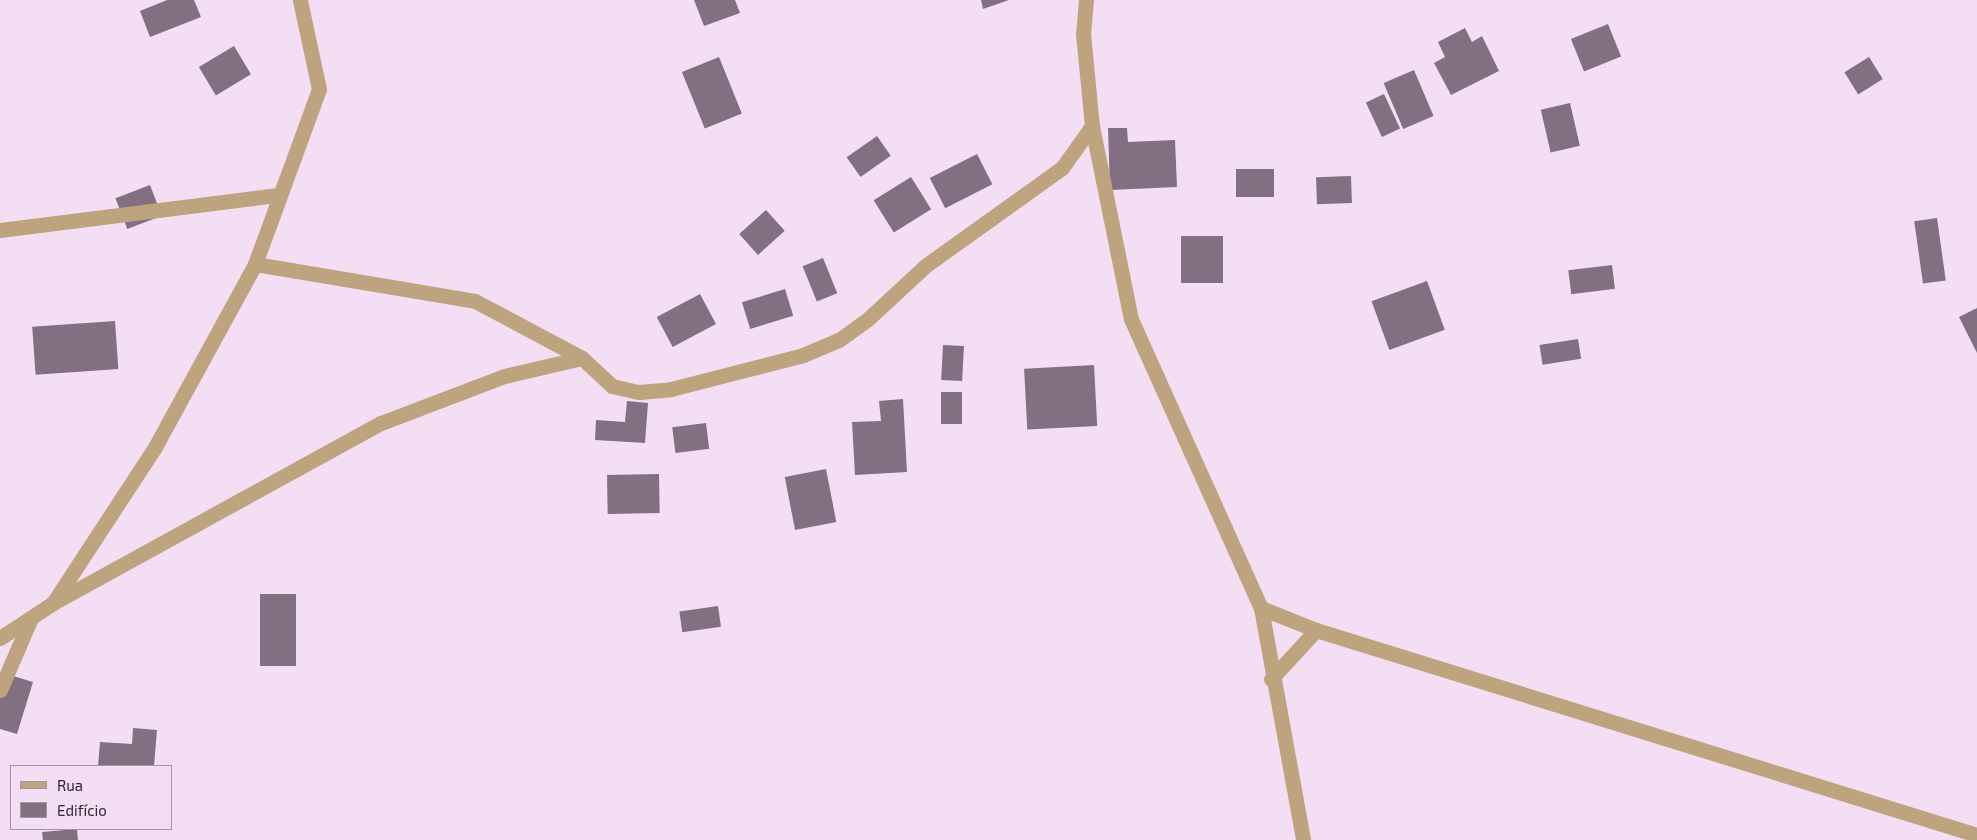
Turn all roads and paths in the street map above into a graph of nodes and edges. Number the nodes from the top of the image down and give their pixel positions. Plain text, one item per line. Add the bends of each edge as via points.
1 (300, 0) edge
2 (1086, 0) edge
3 (1092, 126) junction
4 (278, 196) junction
5 (0, 230) edge
6 (255, 264) junction
7 (582, 358) junction
8 (53, 603) junction
9 (1260, 608) junction
10 (31, 618) junction
11 (1316, 630) junction
12 (0, 638) edge
13 (1271, 679) junction
14 (0, 690) edge
15 (1977, 835) edge
16 (1303, 840) edge

1 - 4 street via 320,89
2 - 3 street via 1082,33
3 - 7 street via 1062,168 925,266 868,319 838,340 794,357 671,389 639,392 612,386
3 - 9 street via 1131,318
4 - 5 street
4 - 6 street
6 - 7 street via 475,301
6 - 8 street via 155,448
7 - 8 street via 504,376 381,423
8 - 10 street
9 - 11 street
9 - 13 street
10 - 12 street
10 - 14 street
11 - 13 street
11 - 15 street
13 - 16 street

